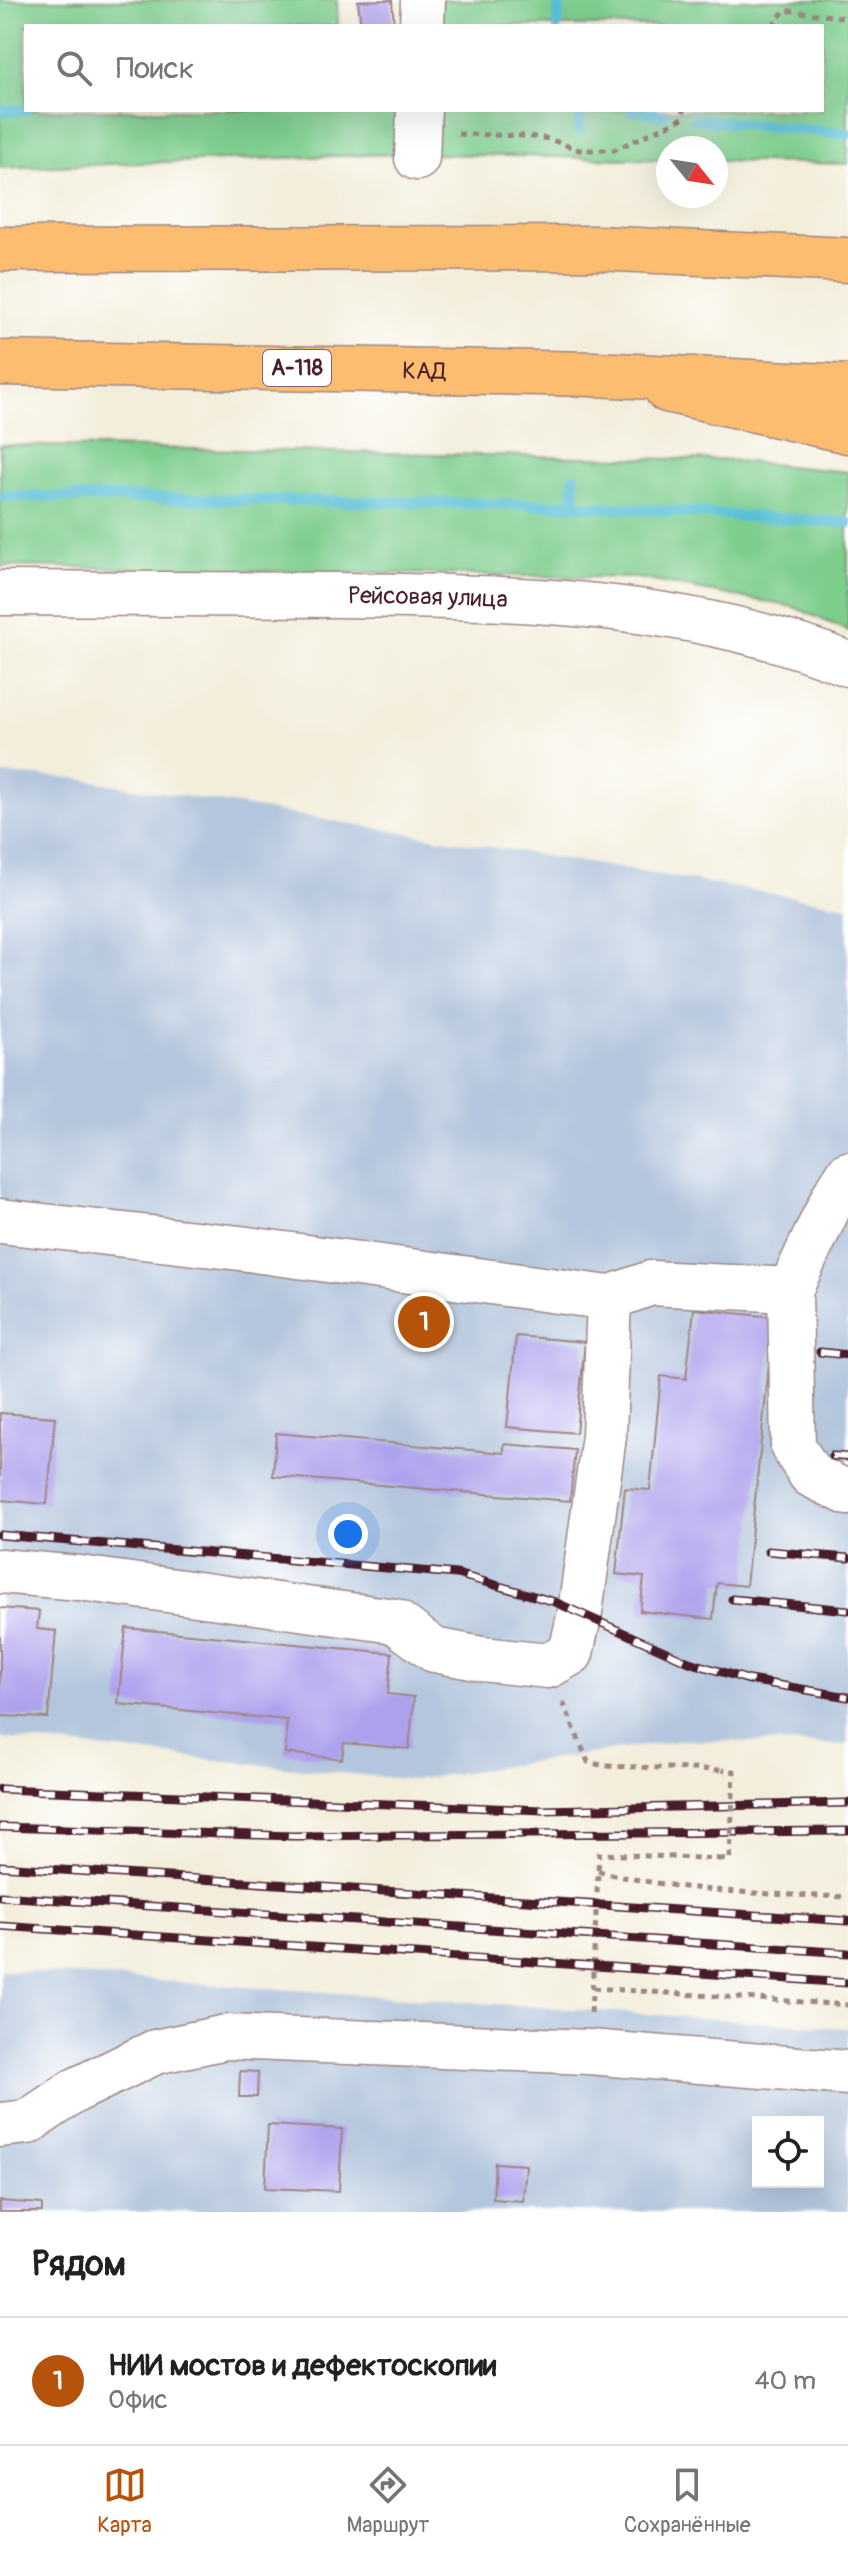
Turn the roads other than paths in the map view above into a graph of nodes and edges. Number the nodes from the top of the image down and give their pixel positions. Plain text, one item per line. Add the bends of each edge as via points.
1 (423, 0) edge
2 (422, 24) edge
3 (0, 249) edge
4 (848, 260) edge
5 (0, 363) edge
6 (595, 374) junction
7 (848, 387) edge
8 (848, 431) edge
9 (0, 593) edge
10 (848, 664) edge
11 (848, 1174) edge
12 (0, 1221) edge
13 (790, 1290) junction
14 (609, 1298) junction
15 (848, 1493) edge
16 (0, 1571) edge
17 (848, 2073) edge
18 (0, 2125) edge

1 - 2 street
3 - 4 main road via 581,248
5 - 6 main road, КАД / А-118
6 - 7 main road, КАД / А-118
6 - 8 main road
9 - 10 street, Рейсовая улица via 443,596 552,602 653,611 763,636
11 - 13 street
12 - 14 street
13 - 14 street via 651,1283
13 - 15 street via 793,1447 811,1475
14 - 16 street via 604,1436 580,1612 571,1653 548,1666 434,1650 395,1621
17 - 18 street via 589,2052 226,2037 155,2052 74,2091 28,2122

